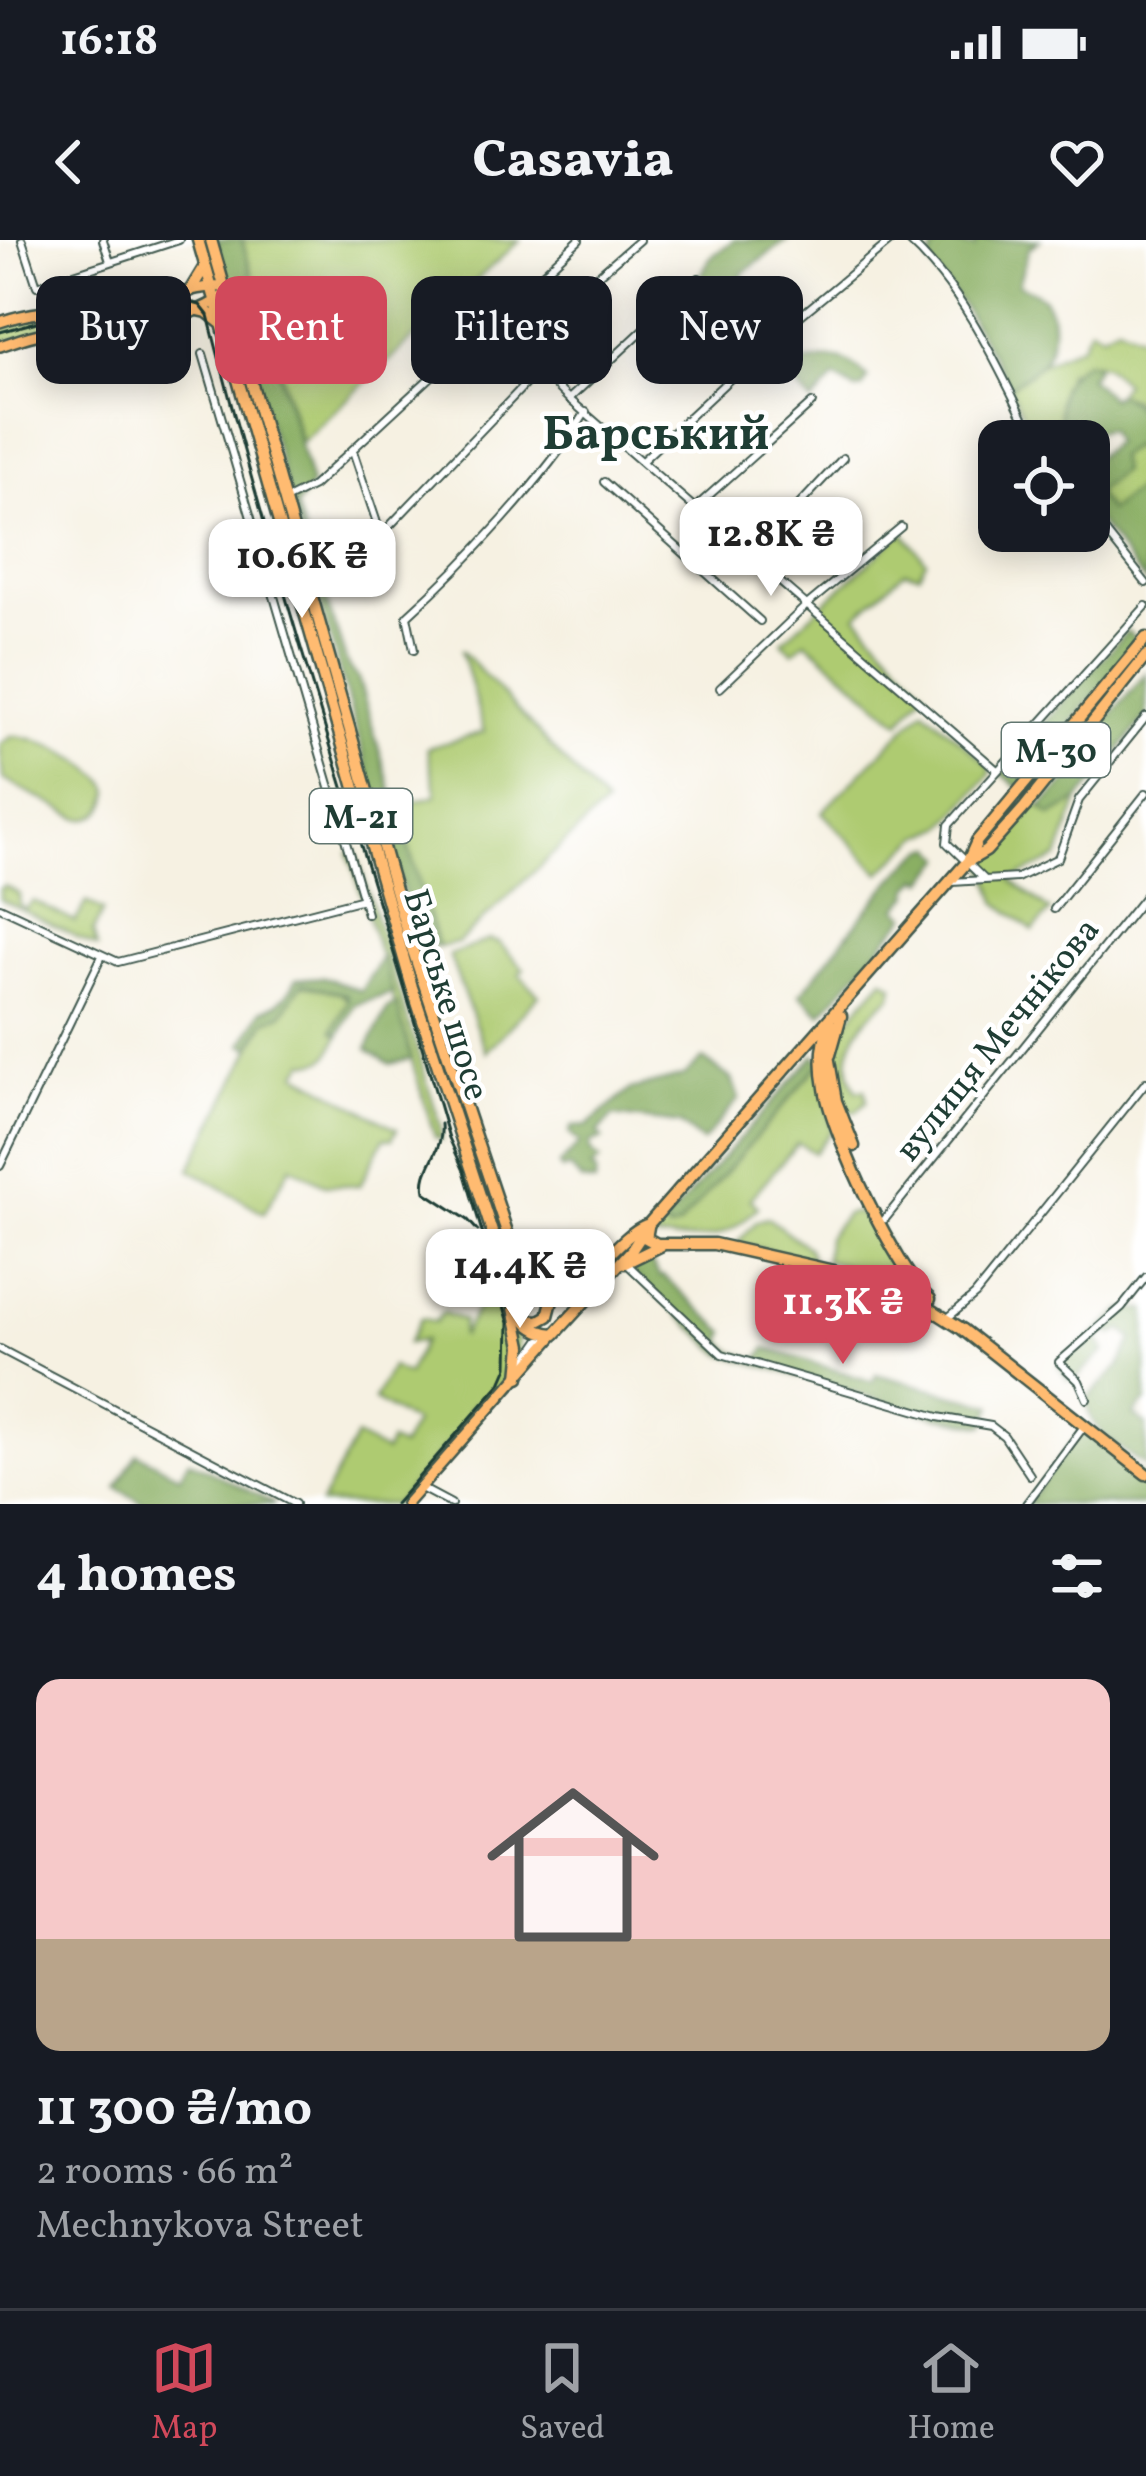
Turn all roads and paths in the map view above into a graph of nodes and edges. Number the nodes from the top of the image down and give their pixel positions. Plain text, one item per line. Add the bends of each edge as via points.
1 (22, 240) edge
2 (104, 240) edge
3 (178, 240) edge
4 (198, 240) edge
5 (211, 240) edge
6 (579, 240) edge
7 (639, 240) edge
8 (892, 240) edge
9 (908, 240) edge
10 (157, 243) edge
11 (110, 261) junction
12 (210, 266) junction
13 (540, 276) edge
14 (597, 276) edge
15 (208, 295) junction
16 (215, 304) edge
17 (803, 314) edge
18 (215, 316) edge
19 (0, 322) edge
20 (636, 336) edge
21 (0, 346) edge
22 (203, 354) dead end
23 (245, 384) edge
24 (248, 384) edge
25 (424, 384) edge
26 (526, 384) edge
27 (552, 384) edge
28 (724, 384) edge
29 (568, 399) junction
30 (812, 403) dead end
31 (586, 412) junction
32 (1025, 420) edge
33 (353, 451) junction
34 (843, 458) dead end
35 (643, 460) junction
36 (604, 482) dead end
37 (285, 500) junction
38 (697, 506) junction
39 (901, 527) dead end
40 (1110, 538) edge
41 (752, 554) junction
42 (1146, 583) edge
43 (808, 604) junction
44 (1146, 606) edge
45 (760, 621) dead end
46 (1146, 638) edge
47 (414, 650) dead end
48 (321, 653) junction
49 (1146, 656) edge
50 (720, 688) dead end
51 (1146, 717) edge
52 (998, 770) junction
53 (1146, 793) edge
54 (968, 862) junction
55 (983, 878) junction
56 (949, 883) junction
57 (1146, 895) edge
58 (363, 899) junction
59 (0, 908) edge
60 (1054, 909) dead end
61 (367, 914) dead end
62 (101, 958) junction
63 (851, 996) junction
64 (819, 1040) junction
65 (830, 1059) junction
66 (1146, 1082) edge
67 (0, 1166) edge
68 (887, 1217) junction
69 (649, 1223) junction
70 (666, 1244) junction
71 (890, 1244) junction
72 (626, 1262) junction
73 (612, 1271) junction
74 (1146, 1276) edge
75 (510, 1287) junction
76 (550, 1294) junction
77 (953, 1313) junction
78 (525, 1320) junction
79 (962, 1329) junction
80 (556, 1334) junction
81 (0, 1349) edge
82 (519, 1377) junction
83 (1087, 1400) dead end
84 (1085, 1425) junction
85 (1030, 1474) dead end
86 (1146, 1474) edge
87 (421, 1488) junction
88 (295, 1504) edge
89 (406, 1504) edge
90 (451, 1504) edge
91 (1026, 1504) edge

1 - 11 street via 37,286
2 - 11 street
3 - 10 street
4 - 12 highway, Барське шосе / М-21
5 - 12 highway, М-21
6 - 13 street
7 - 14 street
8 - 17 street
9 - 32 street via 963,306
10 - 11 street
12 - 15 highway
12 - 15 highway, Барське шосе / М-21
15 - 16 highway, Барське шосе / М-21
15 - 18 highway via 207,312
15 - 19 main road
15 - 21 main road via 134,326 46,333
20 - 29 street
22 - 58 street
23 - 48 highway, Барське шосе / М-21
24 - 37 highway, М-21
25 - 33 street
26 - 33 street via 381,535
27 - 29 street
28 - 35 street
29 - 31 street
30 - 38 street
31 - 35 street
31 - 47 street via 568,442 406,616
33 - 37 street
34 - 41 street
35 - 38 street
36 - 45 street
37 - 48 highway, М-21
38 - 41 street
39 - 43 street
40 - 42 street
41 - 43 street
43 - 50 street
43 - 52 street
44 - 52 street
46 - 54 highway, М-30 via 977,841
48 - 75 highway, Барське шосе / М-21 via 412,988
48 - 76 highway, М-21 via 516,1264 526,1281
49 - 54 highway, М-30 via 1025,807
51 - 55 street via 1079,800 1058,858 1017,878
52 - 54 street via 946,832
53 - 60 street
54 - 55 street
54 - 56 highway, М-30
55 - 56 street
56 - 63 highway, М-30
57 - 68 street, вулиця Мечнікова
58 - 61 street
58 - 62 street via 126,962
59 - 62 street
62 - 67 street
63 - 64 highway, М-30
63 - 65 highway, М-30
64 - 65 highway
64 - 69 highway
64 - 71 highway, М-30 via 828,1103
65 - 68 highway via 842,1116
66 - 77 street
68 - 71 highway
69 - 70 highway via 646,1238
69 - 73 highway
69 - 76 highway via 618,1242 578,1288
69 - 80 highway
70 - 72 highway
70 - 79 highway via 714,1244 875,1279
71 - 77 highway via 909,1280
72 - 73 highway
72 - 85 street via 722,1354 995,1428
73 - 80 highway
74 - 83 street via 1059,1362
75 - 78 highway, М-21
75 - 82 highway via 522,1346
76 - 78 highway via 548,1316
76 - 80 highway
77 - 79 highway
78 - 80 highway
79 - 84 highway
80 - 82 main road
81 - 88 street
82 - 87 main road
84 - 86 highway
84 - 91 street
87 - 89 main road
87 - 90 street

